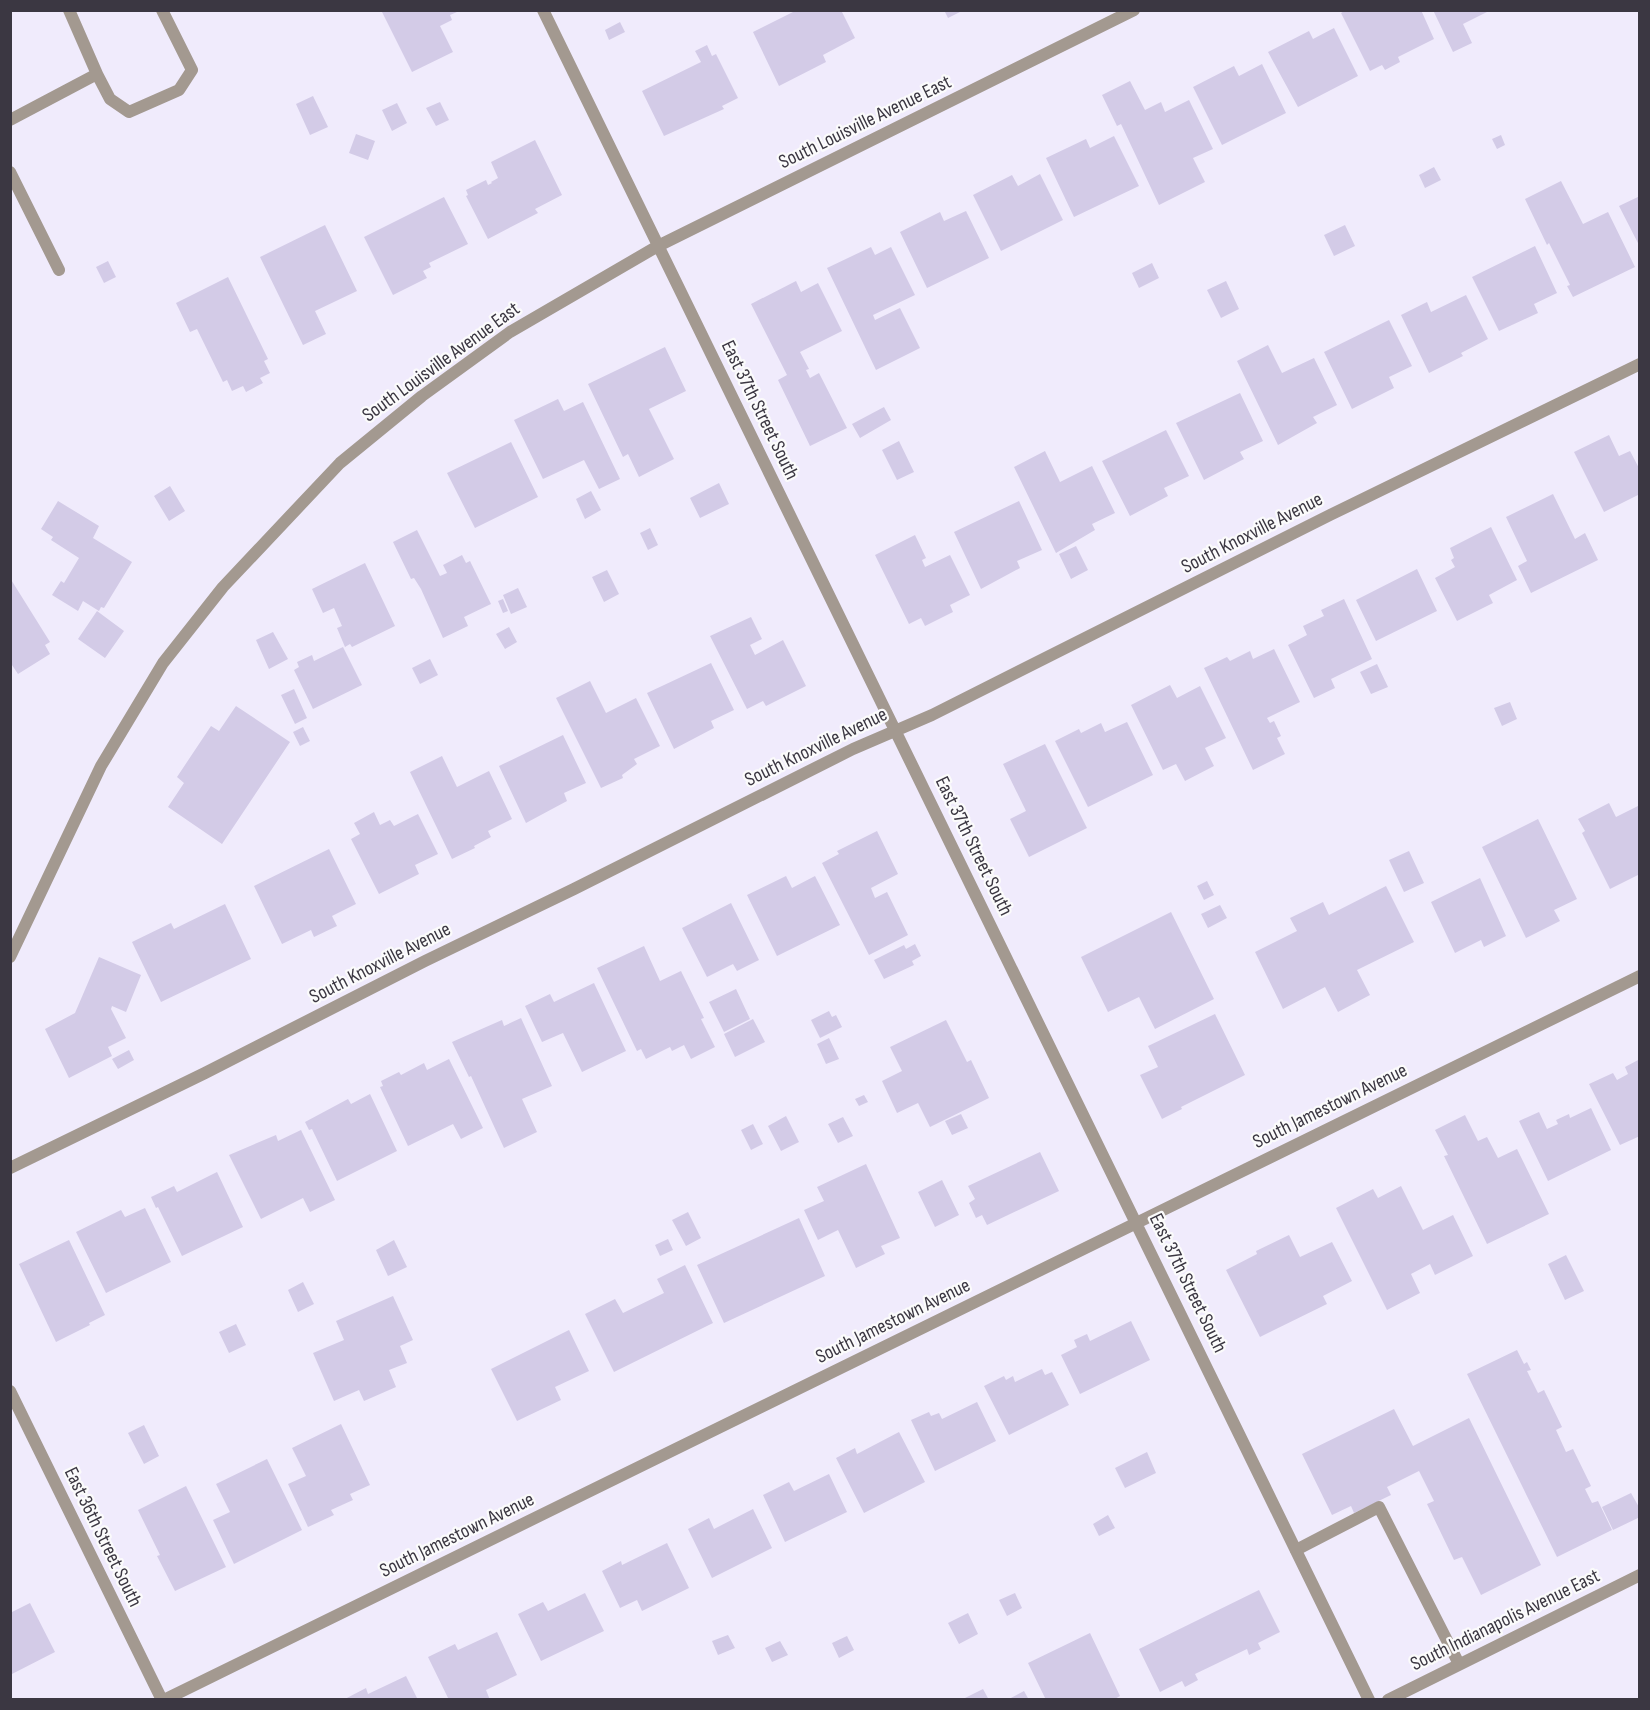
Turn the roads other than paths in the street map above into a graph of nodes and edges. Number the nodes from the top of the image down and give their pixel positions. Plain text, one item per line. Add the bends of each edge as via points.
1 (69, 10) edge
2 (162, 10) edge
3 (543, 10) edge
4 (1134, 10) edge
5 (97, 74) junction
6 (10, 120) edge
7 (10, 172) edge
8 (658, 246) junction
9 (59, 270) dead end
10 (1640, 364) edge
11 (895, 731) junction
12 (10, 957) edge
13 (1640, 976) edge
14 (10, 1168) edge
15 (1137, 1222) junction
16 (10, 1391) edge
17 (1296, 1550) junction
18 (1640, 1575) edge
19 (1459, 1664) junction
20 (163, 1700) edge
21 (1369, 1700) edge
22 (1388, 1700) edge

1 - 5 street
2 - 5 street via 192,70 179,90 129,112 110,99
3 - 8 street, East 37th Street South
4 - 8 street, South Louisville Avenue East
5 - 6 street
7 - 9 street
8 - 11 street, East 37th Street South
8 - 12 street, South Louisville Avenue East via 510,332 422,396 340,463 230,579 163,663 101,766
10 - 11 street, South Knoxville Avenue
11 - 14 street, South Knoxville Avenue
11 - 15 street, East 37th Street South
13 - 15 street, South Jamestown Avenue
15 - 17 street, East 37th Street South
15 - 20 street, South Jamestown Avenue
16 - 20 street, East 36th Street South
17 - 19 street via 1380,1507
17 - 21 street, East 37th Street South
18 - 19 street, South Indianapolis Avenue East
19 - 22 street, South Indianapolis Avenue East

